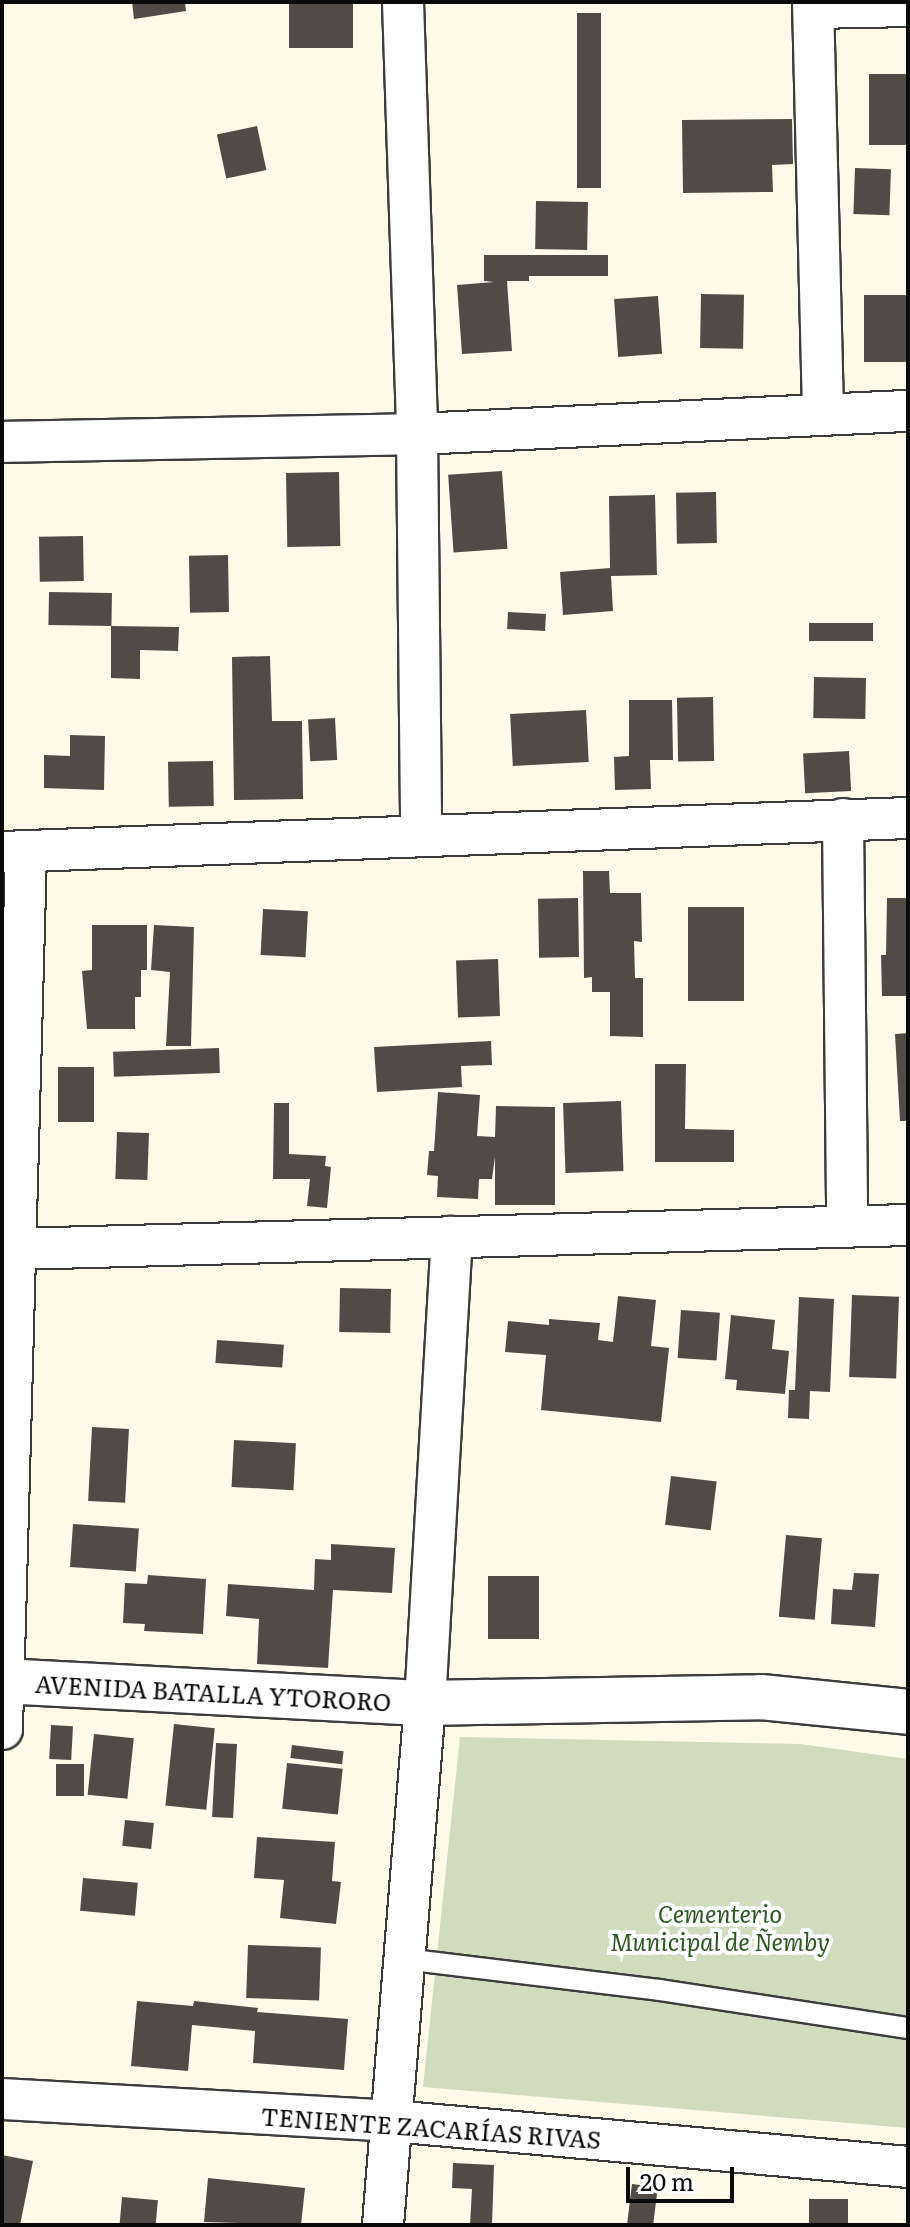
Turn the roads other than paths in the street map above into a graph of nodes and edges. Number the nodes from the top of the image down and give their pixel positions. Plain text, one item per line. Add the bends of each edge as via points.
1 (403, 2) edge
2 (814, 5) edge
3 (908, 6) edge
4 (908, 411) edge
5 (823, 412) junction
6 (417, 434) junction
7 (2, 442) edge
8 (908, 818) edge
9 (843, 819) junction
10 (421, 834) junction
11 (14, 852) edge
12 (847, 1225) junction
13 (908, 1225) edge
14 (452, 1237) junction
15 (16, 1249) junction
16 (4, 1681) edge
17 (425, 1703) junction
18 (908, 1712) edge
19 (2, 1729) edge
20 (404, 1959) junction
21 (908, 2028) edge
22 (2, 2099) edge
23 (392, 2121) junction
24 (908, 2167) edge
25 (383, 2225) edge

1 - 6 street
2 - 3 street
2 - 5 street
4 - 5 street
5 - 6 street
6 - 7 street
6 - 10 street
8 - 9 street
9 - 10 street
9 - 12 street
10 - 11 street
11 - 15 street
12 - 13 street
12 - 14 street
14 - 15 street
14 - 17 street
15 - 16 street
16 - 17 street, AVENIDA BATALLA YTORORO
16 - 19 street
17 - 18 street, AVENIDA BATALLA YTORORO via 761,1697
17 - 20 street
20 - 21 lane
20 - 23 street
22 - 23 street, TENIENTE ZACARÍAS RIVAS
23 - 24 street, TENIENTE ZACARÍAS RIVAS
23 - 25 street

